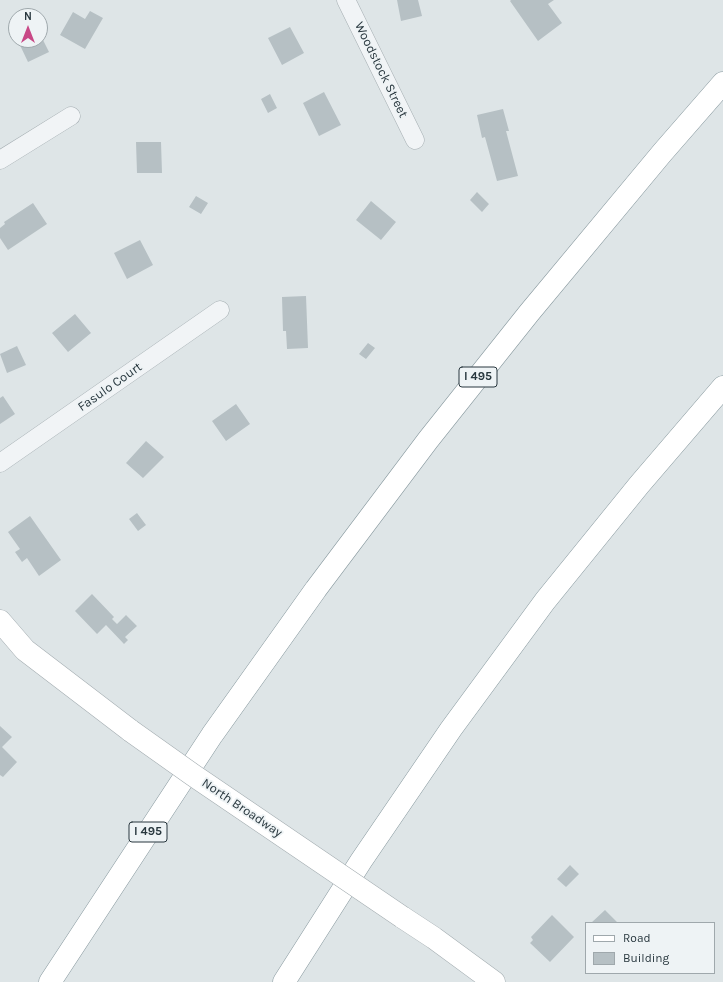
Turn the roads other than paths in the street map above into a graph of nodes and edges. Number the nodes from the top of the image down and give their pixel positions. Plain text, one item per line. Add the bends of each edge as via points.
1 (346, 0) edge
2 (723, 83) edge
3 (71, 116) dead end
4 (415, 140) dead end
5 (0, 160) edge
6 (220, 310) dead end
7 (723, 387) edge
8 (0, 463) edge
9 (0, 621) edge
10 (50, 982) edge
11 (284, 982) edge
12 (494, 982) edge

1 - 4 street, Woodstock Street
2 - 10 main road, I 495 via 529,313 428,440 316,589 212,735
3 - 5 street
6 - 8 street, Fasulo Court
7 - 11 main road via 545,601 451,729 366,854
9 - 12 main road, North Broadway, bridge via 25,650 131,731 434,938

